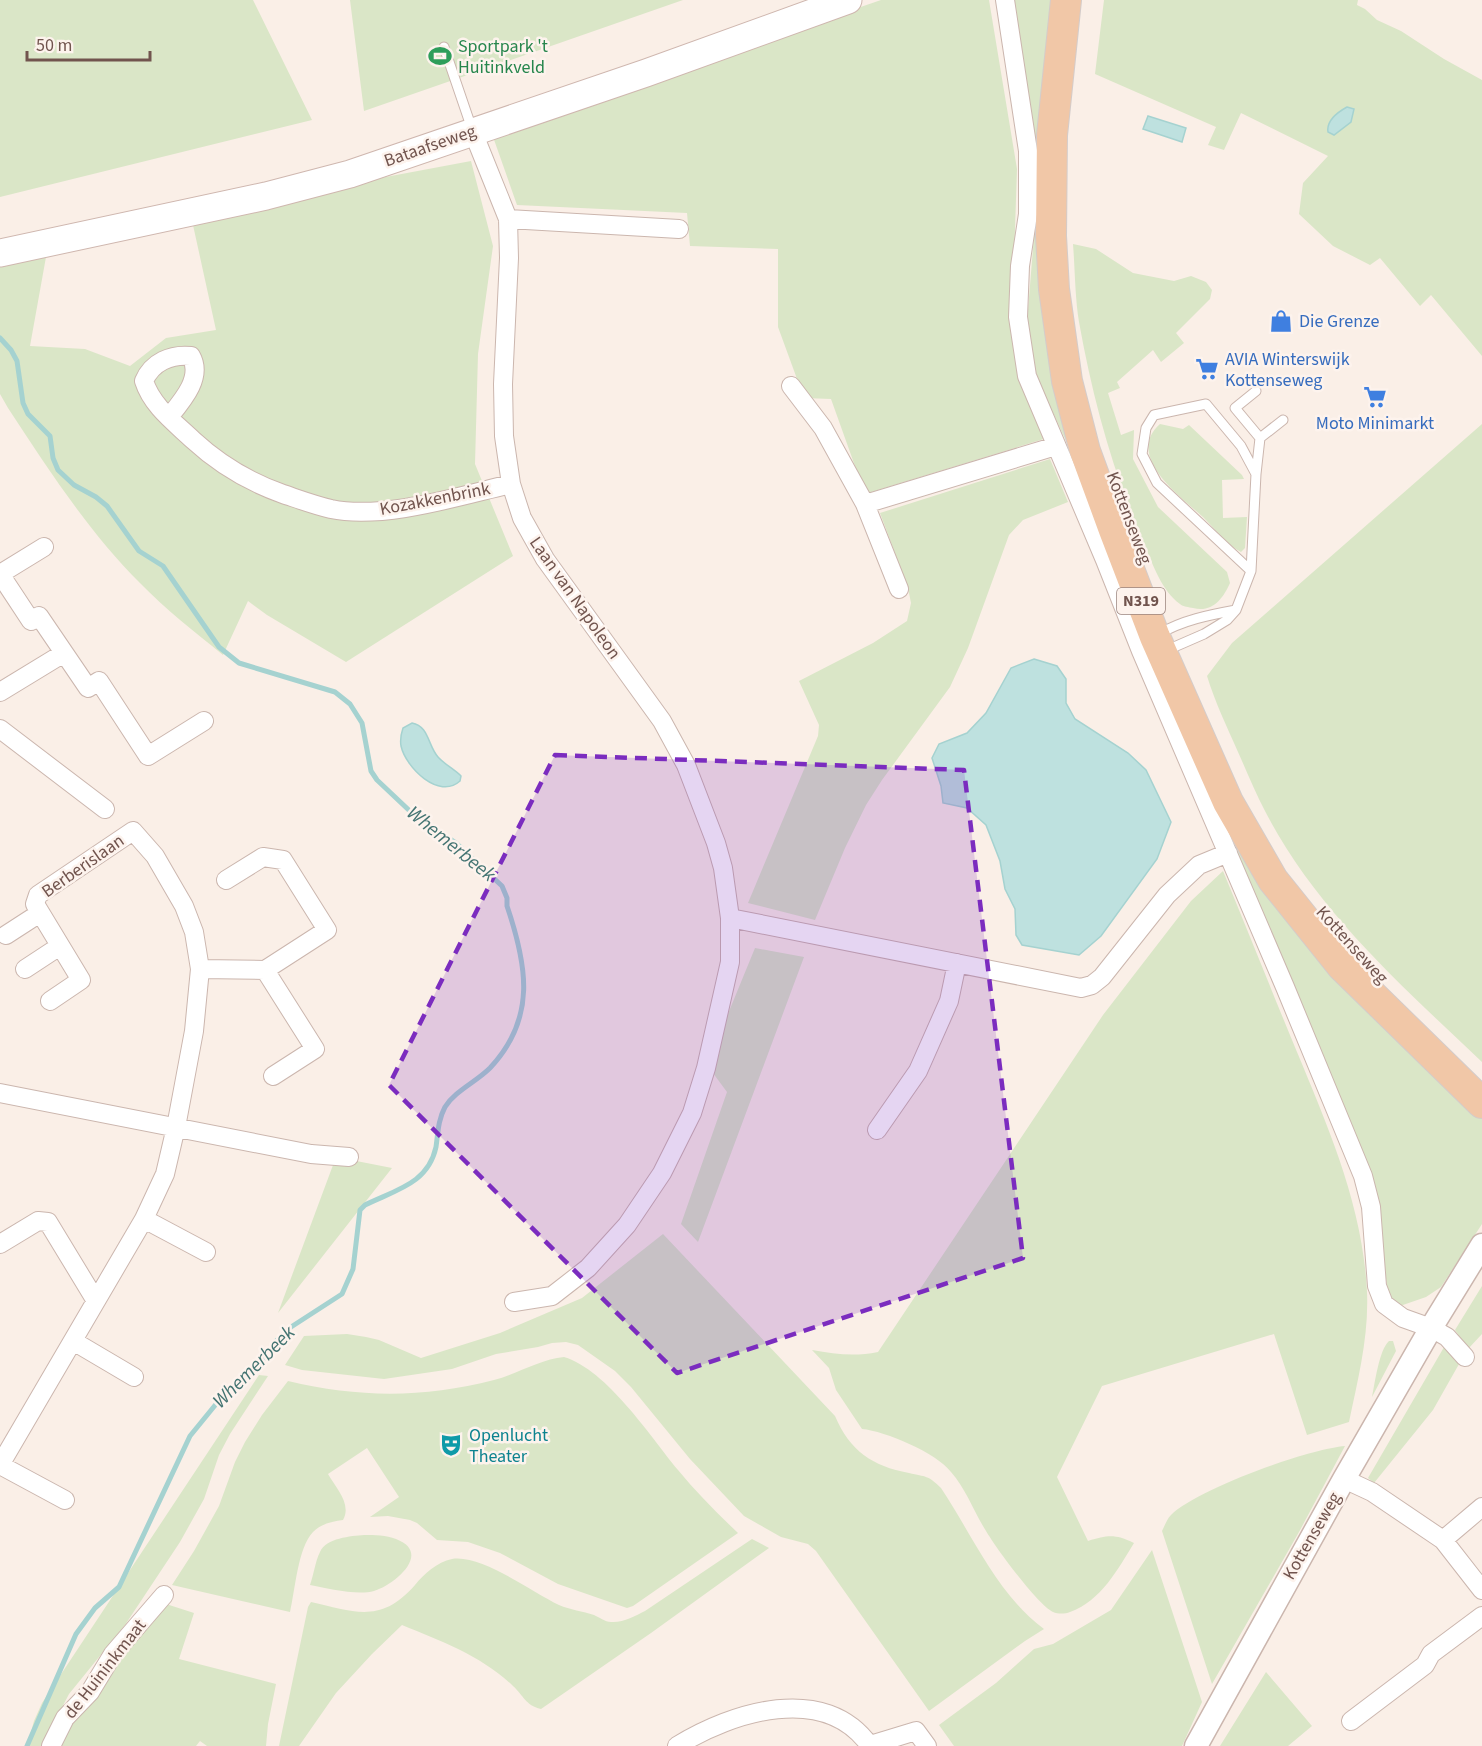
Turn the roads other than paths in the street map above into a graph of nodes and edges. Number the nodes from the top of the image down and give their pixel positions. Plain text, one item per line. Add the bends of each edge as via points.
1 (848, 0) edge
2 (1005, 0) edge
3 (1066, 0) edge
4 (1082, 0) edge
5 (444, 47) dead end
6 (473, 132) junction
7 (1048, 218) junction
8 (508, 219) junction
9 (679, 229) dead end
10 (0, 253) edge
11 (791, 386) dead end
12 (1256, 391) dead end
13 (169, 417) dead end
14 (1283, 420) dead end
15 (1260, 438) junction
16 (1056, 446) junction
17 (1256, 474) junction
18 (512, 484) junction
19 (865, 504) junction
20 (44, 547) dead end
21 (1251, 571) junction
22 (899, 590) dead end
23 (1236, 610) junction
24 (1162, 642) junction
25 (64, 653) junction
26 (0, 692) edge
27 (204, 721) dead end
28 (0, 729) edge
29 (105, 809) dead end
30 (1228, 853) junction
31 (226, 880) dead end
32 (40, 913) junction
33 (730, 918) junction
34 (6, 935) dead end
35 (60, 946) junction
36 (957, 963) junction
37 (25, 969) dead end
38 (200, 969) junction
39 (265, 970) junction
40 (50, 1001) dead end
41 (273, 1076) dead end
42 (1482, 1077) edge
43 (0, 1093) edge
44 (1482, 1103) edge
45 (176, 1127) junction
46 (877, 1130) dead end
47 (349, 1157) dead end
48 (144, 1220) junction
49 (0, 1244) edge
50 (1482, 1245) edge
51 (206, 1252) dead end
52 (96, 1301) junction
53 (514, 1302) dead end
54 (1431, 1328) junction
55 (73, 1341) junction
56 (1465, 1357) dead end
57 (134, 1377) dead end
58 (0, 1465) edge
59 (1344, 1479) junction
60 (65, 1500) dead end
61 (1482, 1507) edge
62 (1443, 1540) junction
63 (1482, 1590) edge
64 (164, 1595) dead end
65 (1482, 1616) edge
66 (1351, 1721) dead end
67 (870, 1745) edge
68 (51, 1746) edge
69 (677, 1746) edge
70 (927, 1746) edge
71 (1196, 1746) edge

1 - 6 main road, Bataafseweg
2 - 7 street, Kottenseweg via 1028,151
3 - 7 main road, Kottenseweg / N319
4 - 7 main road, Kottenseweg / N319 via 1067,134
5 - 6 lane
6 - 8 street, Laan van Napoleon
6 - 10 main road, Bataafseweg via 350,174 277,193
7 - 16 street, Kottenseweg via 1020,266 1018,316 1027,376
7 - 24 main road, Kottenseweg / N319 via 1067,381 1085,451
8 - 9 street
8 - 18 street, Laan van Napoleon via 503,417
11 - 19 street via 823,428
12 - 15 lane via 1235,408
13 - 18 street, Kozakkenbrink via 237,474 332,509 374,511 414,506
14 - 15 lane
15 - 17 lane
16 - 19 street
16 - 24 street, Kottenseweg via 1106,560
17 - 21 lane
17 - 21 lane via 1241,446 1206,404 1154,415 1146,428 1142,454 1157,483
18 - 33 street, Laan van Napoleon via 522,518 545,559 662,721 686,765 716,843
19 - 22 street
20 - 25 street via 0,574 31,621 39,616
21 - 23 lane
23 - 24 lane via 1207,616
23 - 24 lane via 1204,634
24 - 30 street, Kottenseweg
24 - 42 main road, Kottenseweg / N319 via 1269,839 1316,906 1356,954
24 - 44 main road, Kottenseweg / N319 via 1228,802 1273,880 1342,966
25 - 26 street
25 - 27 street via 88,688 99,681 148,756
28 - 29 street, Berberislaan
30 - 36 street via 1199,865 1167,895 1092,985 1069,987
30 - 54 street, Kottenseweg via 1363,1176 1371,1208 1377,1286 1384,1304 1402,1318
31 - 39 street via 263,857 283,860 327,930
32 - 34 street, Berberislaan
32 - 35 street, Berberislaan
32 - 38 street, Berberislaan via 35,904 38,895 133,831 155,856 184,906 194,932
33 - 36 street
33 - 53 street, Laan van Napoleon via 730,962 706,1068 692,1113 662,1173 627,1226 588,1268 552,1296
35 - 37 street
35 - 40 street, Berberislaan via 81,980
36 - 46 street via 949,1001 918,1071
38 - 39 street
38 - 45 street, Berberislaan via 194,1031
39 - 41 street via 315,1049
43 - 45 street
45 - 47 street via 311,1154
45 - 48 street, Berberislaan via 165,1174
48 - 51 street
48 - 52 street, Berberislaan
49 - 52 street via 38,1221 48,1222
50 - 54 street, Kottenseweg
52 - 55 street, Berberislaan
54 - 56 street via 1447,1337
54 - 59 street, Kottenseweg
55 - 57 street
55 - 58 street, Berberislaan
58 - 60 street
59 - 62 street via 1372,1492
59 - 71 street, Kottenseweg
61 - 62 street
62 - 63 street
64 - 68 street, de Huininkmaat via 113,1654 90,1692 65,1719
65 - 66 street
67 - 69 street via 842,1719 820,1710 796,1707 752,1714
67 - 70 street via 916,1731

